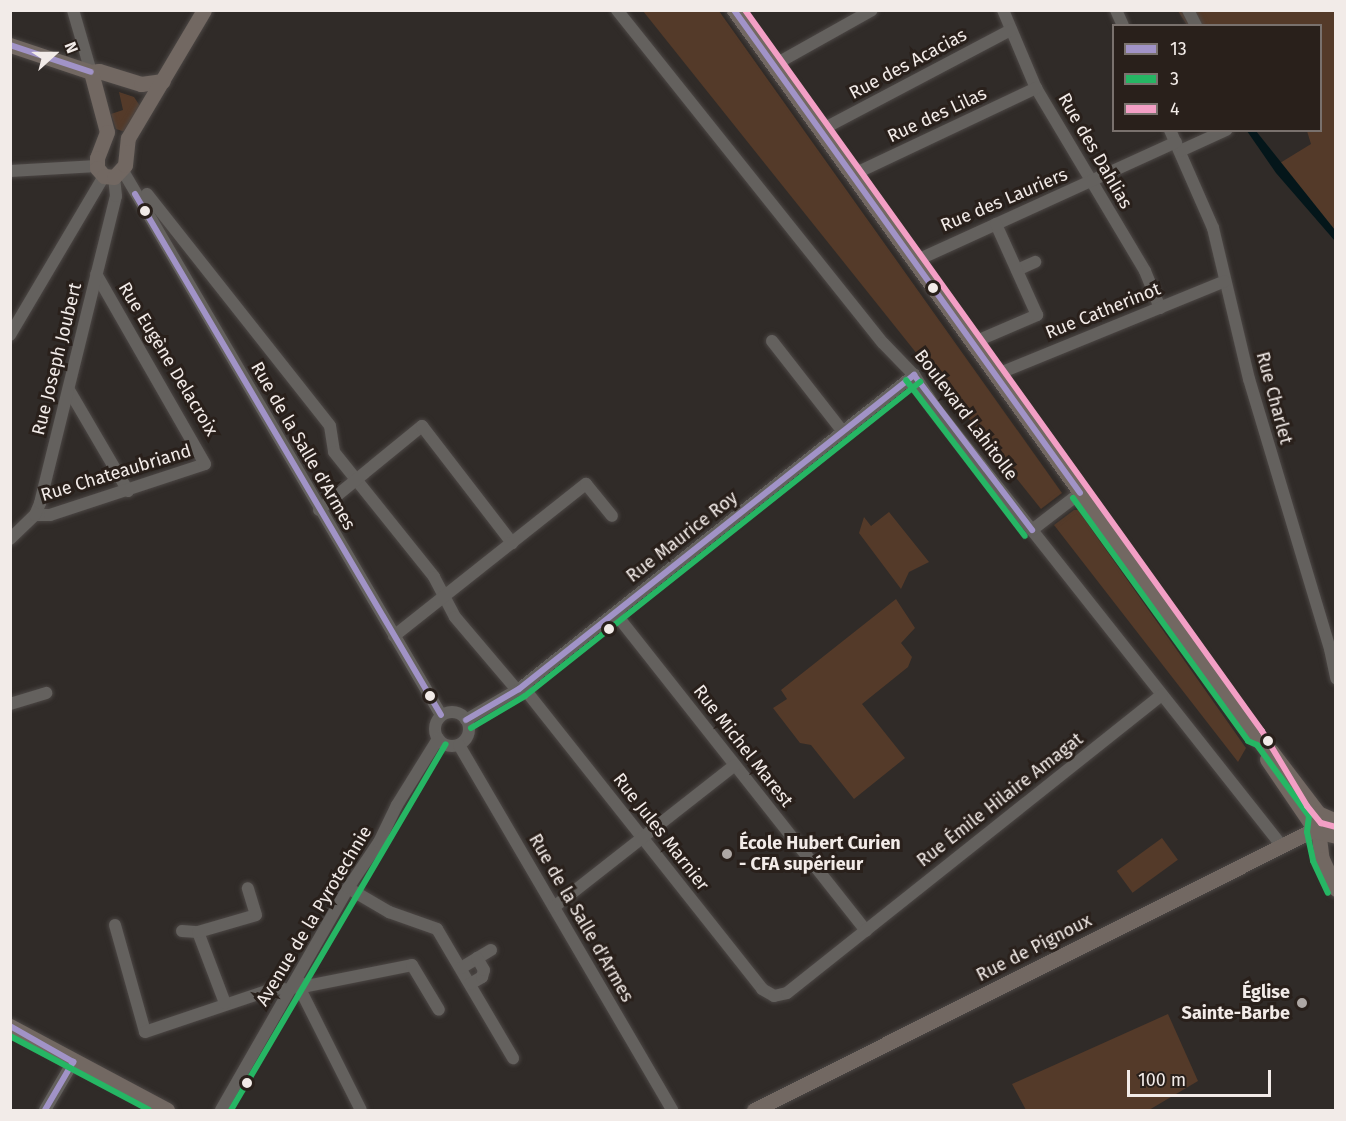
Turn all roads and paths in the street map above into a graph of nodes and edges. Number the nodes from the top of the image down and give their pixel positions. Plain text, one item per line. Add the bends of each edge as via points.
1 (73, 10) edge
2 (204, 10) edge
3 (617, 10) edge
4 (734, 10) edge
5 (872, 10) edge
6 (1003, 10) edge
7 (1116, 10) edge
8 (1188, 10) edge
9 (1122, 24) edge
10 (1195, 24) edge
11 (1011, 30) junction
12 (10, 45) edge
13 (774, 65) junction
14 (91, 72) junction
15 (126, 79) junction
16 (163, 81) junction
17 (1036, 88) junction
18 (98, 94) junction
19 (144, 111) junction
20 (821, 130) junction
21 (1217, 132) edge
22 (1175, 141) edge
23 (10, 171) edge
24 (104, 174) junction
25 (852, 175) junction
26 (1090, 182) junction
27 (141, 194) junction
28 (996, 224) junction
29 (913, 262) junction
30 (1035, 262) dead end
31 (1017, 270) junction
32 (96, 274) junction
33 (1225, 281) junction
34 (1160, 308) junction
35 (10, 335) edge
36 (772, 341) dead end
37 (972, 343) junction
38 (914, 375) junction
39 (995, 375) junction
40 (69, 390) junction
41 (843, 432) junction
42 (205, 464) joint
43 (356, 480) junction
44 (128, 490) junction
45 (1080, 493) junction
46 (319, 510) junction
47 (35, 515) junction
48 (612, 516) dead end
49 (1032, 530) junction
50 (10, 539) edge
51 (512, 543) junction
52 (444, 596) junction
53 (615, 613) junction
54 (394, 636) junction
55 (1335, 678) edge
56 (520, 688) junction
57 (46, 693) dead end
58 (1162, 695) junction
59 (10, 704) edge
60 (441, 715) junction
61 (466, 720) junction
62 (1255, 736) junction
63 (438, 739) junction
64 (459, 745) junction
65 (735, 765) junction
66 (1331, 818) edge
67 (1316, 831) junction
68 (1335, 837) edge
69 (643, 838) junction
70 (1281, 845) junction
71 (248, 888) dead end
72 (348, 888) junction
73 (1335, 889) edge
74 (554, 908) junction
75 (116, 925) dead end
76 (182, 931) dead end
77 (866, 931) junction
78 (198, 932) junction
79 (491, 950) dead end
80 (477, 958) junction
81 (461, 968) junction
82 (470, 984) junction
83 (293, 986) junction
84 (774, 996) joint
85 (225, 1004) junction
86 (439, 1010) dead end
87 (10, 1026) edge
88 (513, 1058) dead end
89 (73, 1062) junction
90 (45, 1110) edge
91 (158, 1110) edge
92 (167, 1110) edge
93 (220, 1110) edge
94 (361, 1110) edge
95 (672, 1110) edge
96 (754, 1110) edge

1 - 14 street
2 - 16 main road
3 - 38 street, Boulevard Lahitolle via 883,343
4 - 13 main road
5 - 13 street
6 - 11 street, Rue des Dahlias
7 - 9 street
8 - 10 street
11 - 17 street, Rue des Dahlias
11 - 20 street, Rue des Acacias
12 - 14 main road
13 - 20 main road
14 - 15 main road
14 - 18 main road
15 - 16 main road via 141,84
15 - 18 main road via 108,79 101,84
15 - 19 main road via 146,100
16 - 19 main road
17 - 25 street, Rue des Lilas
17 - 26 street, Rue des Dahlias
18 - 24 main road via 107,132
19 - 24 main road
20 - 25 main road
21 - 22 street, Rue des Lauriers
22 - 26 street, Rue des Lauriers
22 - 33 street, Rue Charlet via 1209,215
23 - 24 street
24 - 27 street
24 - 32 street, Rue Joseph Joubert via 116,196
24 - 35 street
25 - 29 main road
26 - 28 street, Rue des Lauriers
26 - 34 street, Rue des Dahlias via 1145,271
27 - 43 street, Rue Jules Marnier via 330,426 334,452
27 - 46 street, Rue de la Salle d'Armes
28 - 29 street, Rue des Lauriers
28 - 31 street
29 - 37 main road
30 - 31 street
31 - 37 street via 1037,315
32 - 40 street, Rue Joseph Joubert
32 - 42 street, Rue Eugène Delacroix
33 - 34 street, Rue Catherinot
33 - 55 street, Rue Charlet
34 - 39 street, Rue Catherinot
36 - 41 street
37 - 39 main road
38 - 41 street, Rue Maurice Roy
38 - 49 street, Boulevard Lahitolle
39 - 45 main road
40 - 44 street
40 - 47 street, Rue Joseph Joubert
41 - 53 street, Rue Maurice Roy
42 - 44 street, Rue Chateaubriand
43 - 46 street
43 - 51 street via 422,426
43 - 52 street, Rue Jules Marnier via 434,577
44 - 47 street, Rue Chateaubriand via 50,515
45 - 49 street
45 - 62 main road
46 - 54 street, Rue de la Salle d'Armes
47 - 50 street
48 - 51 street via 586,484
49 - 58 street, Boulevard Lahitolle
51 - 52 street
52 - 54 street
52 - 56 street, Rue Jules Marnier via 455,617
53 - 56 street, Rue Maurice Roy
53 - 65 street, Rue Michel Marest
54 - 60 street, Rue de la Salle d'Armes
56 - 61 street, Rue Maurice Roy
56 - 69 street, Rue Jules Marnier
57 - 59 street
58 - 70 street, Boulevard Lahitolle
58 - 77 street, Rue Émile Hilaire Amagat
60 - 61 street via 455,712
60 - 63 street via 435,726
61 - 64 street via 466,738
62 - 66 main road via 1262,737 1275,758
62 - 67 main road via 1274,773
63 - 64 street via 444,744
63 - 72 street, Avenue de la Pyrotechnie
64 - 74 street, Rue de la Salle d'Armes
65 - 69 street
65 - 77 street, Rue Michel Marest
66 - 67 main road, Rue de Pignoux
67 - 68 main road
67 - 70 main road, Rue de Pignoux
67 - 73 main road via 1322,859
69 - 74 street
69 - 84 street, Rue Jules Marnier via 762,989
70 - 96 main road, Rue de Pignoux
71 - 78 street via 256,915
72 - 81 street via 389,912 437,929
72 - 83 street, Avenue de la Pyrotechnie
74 - 95 street, Rue de la Salle d'Armes
75 - 85 street via 145,1032
76 - 78 street
77 - 84 street, Rue Émile Hilaire Amagat via 787,993
78 - 85 street
79 - 80 street
80 - 81 street
80 - 82 street via 484,970 482,977
81 - 82 street
82 - 88 street
83 - 85 street
83 - 86 street via 412,965
83 - 93 street, Avenue de la Pyrotechnie
83 - 94 street
87 - 89 main road
89 - 90 street
89 - 91 main road via 90,1076
89 - 92 main road via 94,1068

